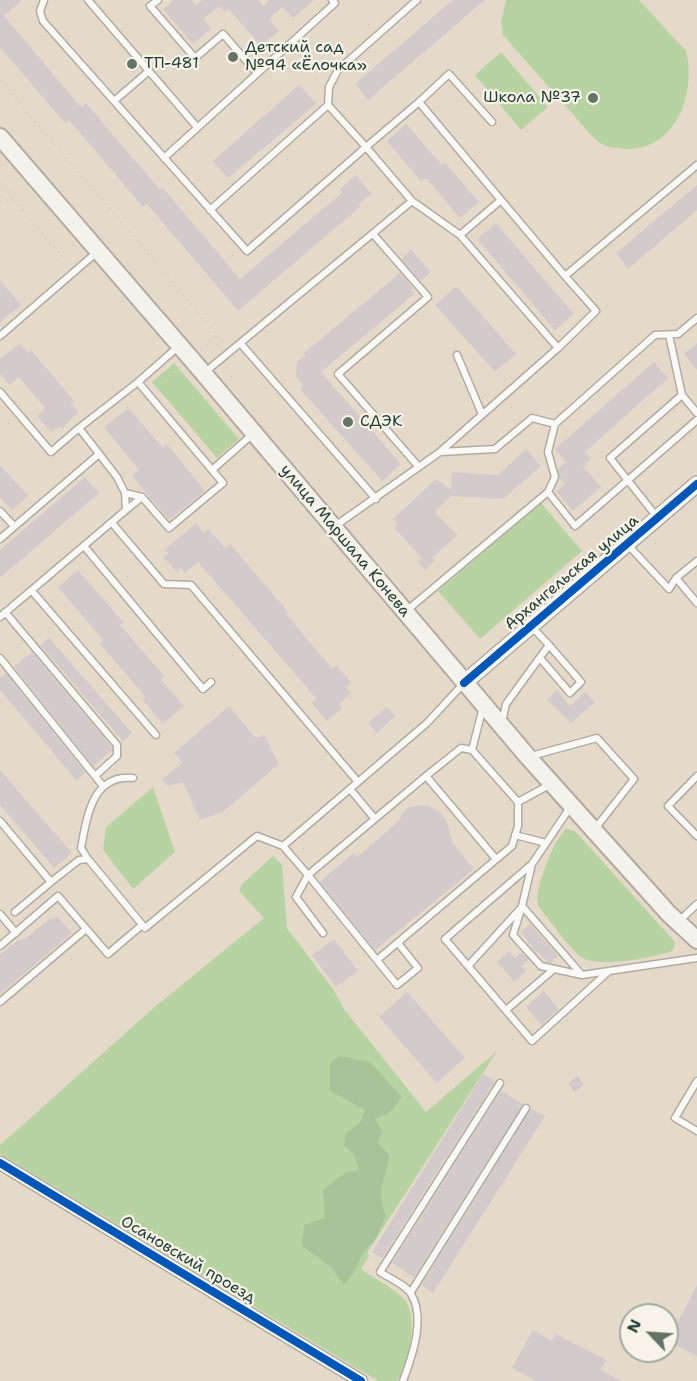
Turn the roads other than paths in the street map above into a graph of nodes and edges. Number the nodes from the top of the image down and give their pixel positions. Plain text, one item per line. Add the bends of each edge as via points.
1 (44, 0) edge
2 (88, 0) edge
3 (158, 0) edge
4 (332, 0) edge
5 (417, 0) edge
6 (149, 71) junction
7 (257, 73) junction
8 (114, 101) junction
9 (419, 102) junction
10 (328, 105) junction
11 (492, 122) dead end
12 (197, 127) junction
13 (0, 137) edge
14 (366, 147) junction
15 (164, 158) junction
16 (697, 165) edge
17 (501, 200) junction
18 (412, 201) junction
19 (210, 210) junction
20 (373, 234) junction
21 (460, 235) junction
22 (98, 251) junction
23 (566, 276) junction
24 (697, 318) edge
25 (669, 335) junction
26 (0, 336) edge
27 (241, 344) junction
28 (179, 345) junction
29 (558, 348) junction
30 (457, 355) dead end
31 (204, 374) junction
32 (138, 382) junction
33 (0, 392) edge
34 (682, 395) junction
35 (697, 413) edge
36 (482, 414) junction
37 (697, 420) edge
38 (555, 424) junction
39 (79, 428) junction
40 (254, 433) junction
41 (440, 452) junction
42 (99, 454) junction
43 (417, 466) junction
44 (212, 470) junction
45 (628, 480) junction
46 (697, 484) edge
47 (548, 492) junction
48 (125, 493) junction
49 (142, 497) junction
50 (376, 499) junction
51 (126, 510) junction
52 (0, 511) edge
53 (658, 518) junction
54 (112, 523) junction
55 (14, 526) junction
56 (333, 527) junction
57 (0, 539) edge
58 (627, 544) junction
59 (84, 546) junction
60 (697, 561) edge
61 (676, 578) junction
62 (32, 591) junction
63 (697, 603) edge
64 (405, 612) junction
65 (3, 614) edge
66 (531, 626) junction
67 (549, 645) junction
68 (0, 658) edge
69 (540, 658) junction
70 (211, 682) dead end
71 (464, 683) junction
72 (483, 705) junction
73 (501, 727) junction
74 (156, 735) dead end
75 (472, 750) junction
76 (528, 757) junction
77 (95, 776) junction
78 (426, 776) junction
79 (697, 776) edge
80 (133, 778) dead end
81 (358, 782) junction
82 (552, 784) junction
83 (103, 786) junction
84 (350, 789) junction
85 (518, 802) junction
86 (571, 805) junction
87 (375, 819) junction
88 (0, 821) edge
89 (594, 830) junction
90 (515, 835) junction
91 (697, 836) edge
92 (546, 843) junction
93 (283, 846) junction
94 (496, 859) junction
95 (88, 860) junction
96 (532, 864) junction
97 (308, 875) junction
98 (51, 882) junction
99 (697, 904) edge
100 (522, 906) junction
101 (15, 912) dead end
102 (0, 914) edge
103 (678, 922) junction
104 (142, 925) junction
105 (86, 929) junction
106 (16, 933) junction
107 (323, 933) dead end
108 (697, 940) edge
109 (398, 943) junction
110 (0, 946) edge
111 (697, 958) edge
112 (377, 960) junction
113 (468, 966) junction
114 (554, 969) junction
115 (609, 971) junction
116 (582, 975) junction
117 (0, 1002) edge
118 (506, 1010) junction
119 (697, 1081) edge
120 (500, 1083) dead end
121 (526, 1108) dead end
122 (697, 1131) edge
123 (0, 1163) edge
124 (411, 1293) junction
125 (361, 1381) edge
126 (403, 1381) edge

1 - 8 lane via 40,11 43,21
2 - 6 lane
3 - 7 lane via 150,6 195,58 223,34
4 - 7 lane via 335,3
5 - 10 lane via 338,70 329,87
6 - 8 lane
6 - 12 lane
7 - 12 lane
8 - 15 lane
9 - 11 lane via 449,74
9 - 14 lane
9 - 17 lane
10 - 14 lane
10 - 19 lane
12 - 15 lane
13 - 22 main road, улица Маршала Конева
14 - 18 lane
14 - 19 lane via 247,251
15 - 19 lane
16 - 23 lane
17 - 21 lane
17 - 23 lane
18 - 20 lane
18 - 21 lane
20 - 27 lane
20 - 43 lane via 428,297 338,374
21 - 29 lane
22 - 26 lane
22 - 28 main road, улица Маршала Конева
23 - 29 lane via 596,311
24 - 25 lane via 678,334
25 - 34 lane
25 - 38 lane via 655,335
27 - 31 lane
27 - 50 lane
28 - 31 main road, улица Маршала Конева
28 - 32 lane
29 - 36 lane
30 - 36 lane
31 - 40 main road, улица Маршала Конева
32 - 39 lane
32 - 44 lane
33 - 39 lane via 51,452
34 - 35 lane
34 - 45 lane via 610,458
36 - 41 lane
37 - 45 lane
38 - 41 lane via 532,418 495,449
38 - 47 lane via 548,452 555,477
39 - 42 lane
40 - 44 lane
40 - 56 main road, улица Маршала Конева
41 - 43 lane
42 - 48 lane
42 - 55 lane
43 - 50 lane
44 - 49 lane via 224,483 169,528
45 - 47 lane via 575,526
45 - 53 lane
46 - 53 street, Архангельская улица
47 - 64 lane
48 - 49 lane
48 - 51 lane
49 - 51 lane
50 - 56 lane
51 - 54 lane
52 - 55 lane
53 - 58 street, Архангельская улица
54 - 59 lane
54 - 81 lane via 164,585 191,585
55 - 57 lane
56 - 64 main road, улица Маршала Конева
58 - 61 lane via 669,589
58 - 66 street, Архангельская улица
59 - 62 lane
59 - 70 lane via 203,689
60 - 61 lane
61 - 63 lane
62 - 65 lane
62 - 74 lane
64 - 71 main road, улица Маршала Конева
65 - 77 lane via 117,745 117,756
66 - 67 lane
66 - 71 street, Архангельская улица
67 - 69 lane
67 - 69 lane via 581,682 570,693
68 - 77 lane
69 - 73 lane via 506,704
71 - 72 main road, улица Маршала Конева
71 - 81 lane via 439,713
72 - 73 main road, улица Маршала Конева
72 - 75 lane
73 - 76 main road, улица Маршала Конева
75 - 78 lane via 461,748
75 - 85 lane
76 - 82 main road, улица Маршала Конева
76 - 89 lane via 597,738 605,746 634,779
77 - 83 lane
78 - 87 lane
78 - 94 lane
79 - 91 lane via 668,806
80 - 83 lane via 119,778
81 - 84 lane
82 - 85 lane
82 - 86 main road, улица Маршала Конева
83 - 95 lane via 93,801 81,848
84 - 87 lane
84 - 93 lane
85 - 90 lane
86 - 89 main road, улица Маршала Конева
86 - 92 lane
87 - 97 lane
88 - 98 lane
89 - 103 main road, улица Маршала Конева
90 - 92 lane
90 - 94 lane via 512,846
92 - 96 lane
93 - 97 lane
93 - 104 lane via 257,836 145,928
94 - 109 lane
95 - 98 lane via 79,860
95 - 104 lane
96 - 100 lane
96 - 113 lane via 445,939
97 - 107 lane via 296,897
97 - 112 lane
98 - 101 lane
99 - 103 lane
100 - 113 lane
100 - 114 lane via 513,934 541,966
100 - 116 lane
102 - 106 lane
103 - 108 main road, улица Маршала Конева
104 - 105 lane via 108,954
105 - 106 lane via 58,896
105 - 117 lane
106 - 110 lane
109 - 112 lane
109 - 112 lane via 418,968 397,985
111 - 115 lane
113 - 118 lane
114 - 116 lane
114 - 118 lane
115 - 116 lane
115 - 118 lane via 531,1041
119 - 122 lane via 675,1118
120 - 124 lane via 380,1272
121 - 124 lane
123 - 125 street, Осановский проезд
124 - 126 lane via 417,1312 416,1334

